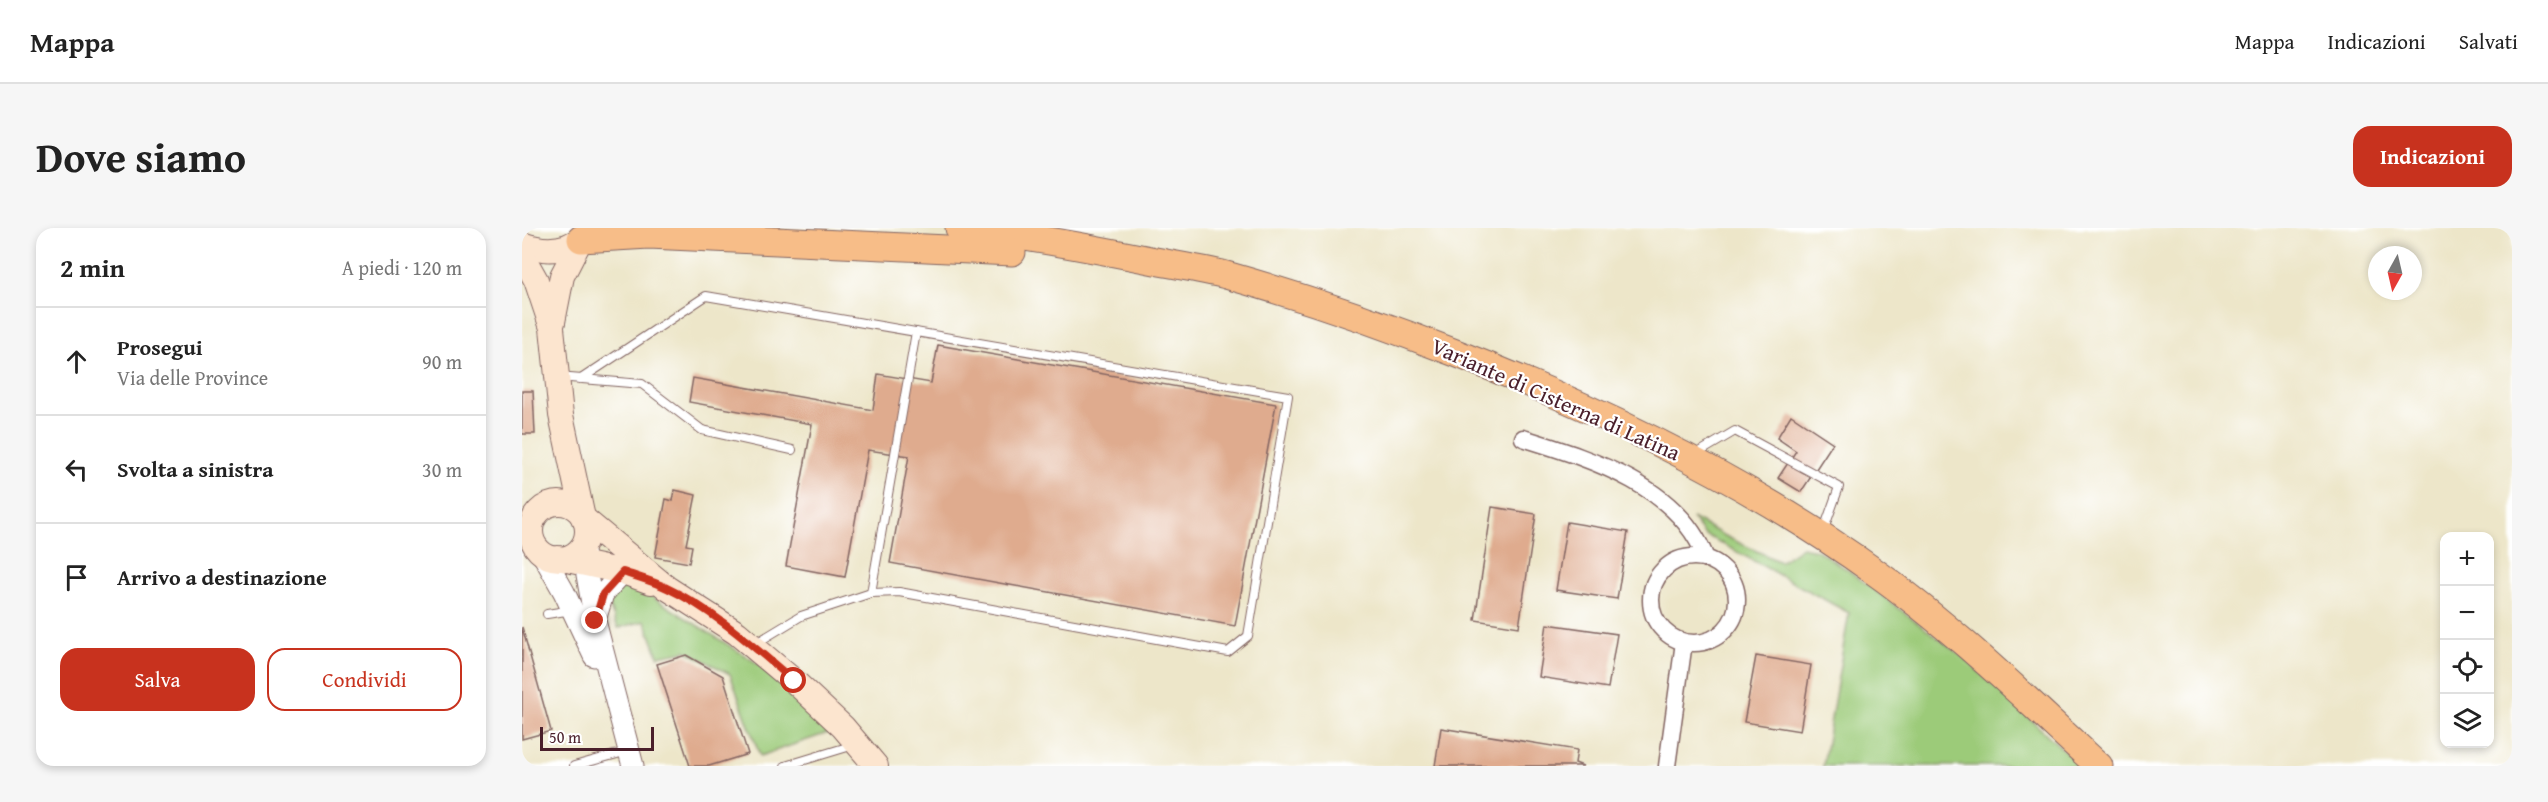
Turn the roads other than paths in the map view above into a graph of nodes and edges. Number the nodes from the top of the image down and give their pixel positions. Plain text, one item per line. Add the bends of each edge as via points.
1 (958, 228) edge
2 (1076, 228) edge
3 (587, 233) edge
4 (522, 244) edge
5 (522, 255) edge
6 (1224, 275) junction
7 (552, 328) junction
8 (916, 332) junction
9 (557, 377) junction
10 (581, 379) junction
11 (561, 415) junction
12 (1523, 438) dead end
13 (792, 450) dead end
14 (1689, 458) junction
15 (540, 503) edge
16 (584, 518) junction
17 (1822, 536) junction
18 (538, 544) edge
19 (584, 556) junction
20 (1706, 559) junction
21 (623, 572) junction
22 (667, 588) junction
23 (871, 594) junction
24 (572, 609) junction
25 (547, 615) dead end
26 (595, 621) junction
27 (1684, 642) junction
28 (752, 645) junction
29 (616, 706) junction
30 (858, 744) junction
31 (631, 759) edge
32 (574, 766) edge
33 (785, 766) edge
34 (876, 766) edge
35 (1667, 766) edge
36 (2099, 766) edge

1 - 6 main road, Variante di Cisterna di Latina
2 - 6 main road
3 - 4 main road via 567,246 551,250
3 - 6 main road via 947,247
3 - 7 main road via 562,276
5 - 7 main road via 536,280
6 - 14 main road, Variante di Cisterna di Latina via 1364,319 1485,365 1572,401
7 - 9 main road
8 - 10 lane via 706,296
8 - 23 lane
8 - 23 lane via 1288,396 1248,636 1228,652 898,591
9 - 10 lane
9 - 11 main road
10 - 13 lane via 642,384 702,430
11 - 15 main road via 558,475
11 - 16 main road
12 - 20 street via 1580,456 1650,492 1691,530
14 - 17 main road, Variante di Cisterna di Latina
14 - 17 lane via 1735,431 1839,487
15 - 16 main road via 571,506
15 - 18 main road via 533,520
16 - 19 main road
16 - 22 main road
17 - 36 main road, Variante di Cisterna di Latina via 1929,613
18 - 19 main road
18 - 24 street
19 - 21 main road
19 - 26 street
20 - 27 street via 1730,576 1737,604 1733,618 1719,635 1698,643
20 - 27 street via 1676,561 1655,582 1651,596 1652,611 1659,625
21 - 22 main road
21 - 26 street via 603,594
22 - 28 main road
23 - 28 lane via 801,616
24 - 25 lane
24 - 29 street
26 - 29 street
27 - 35 street
28 - 30 main road via 822,706
29 - 31 street
30 - 33 lane
30 - 34 main road
31 - 32 lane

